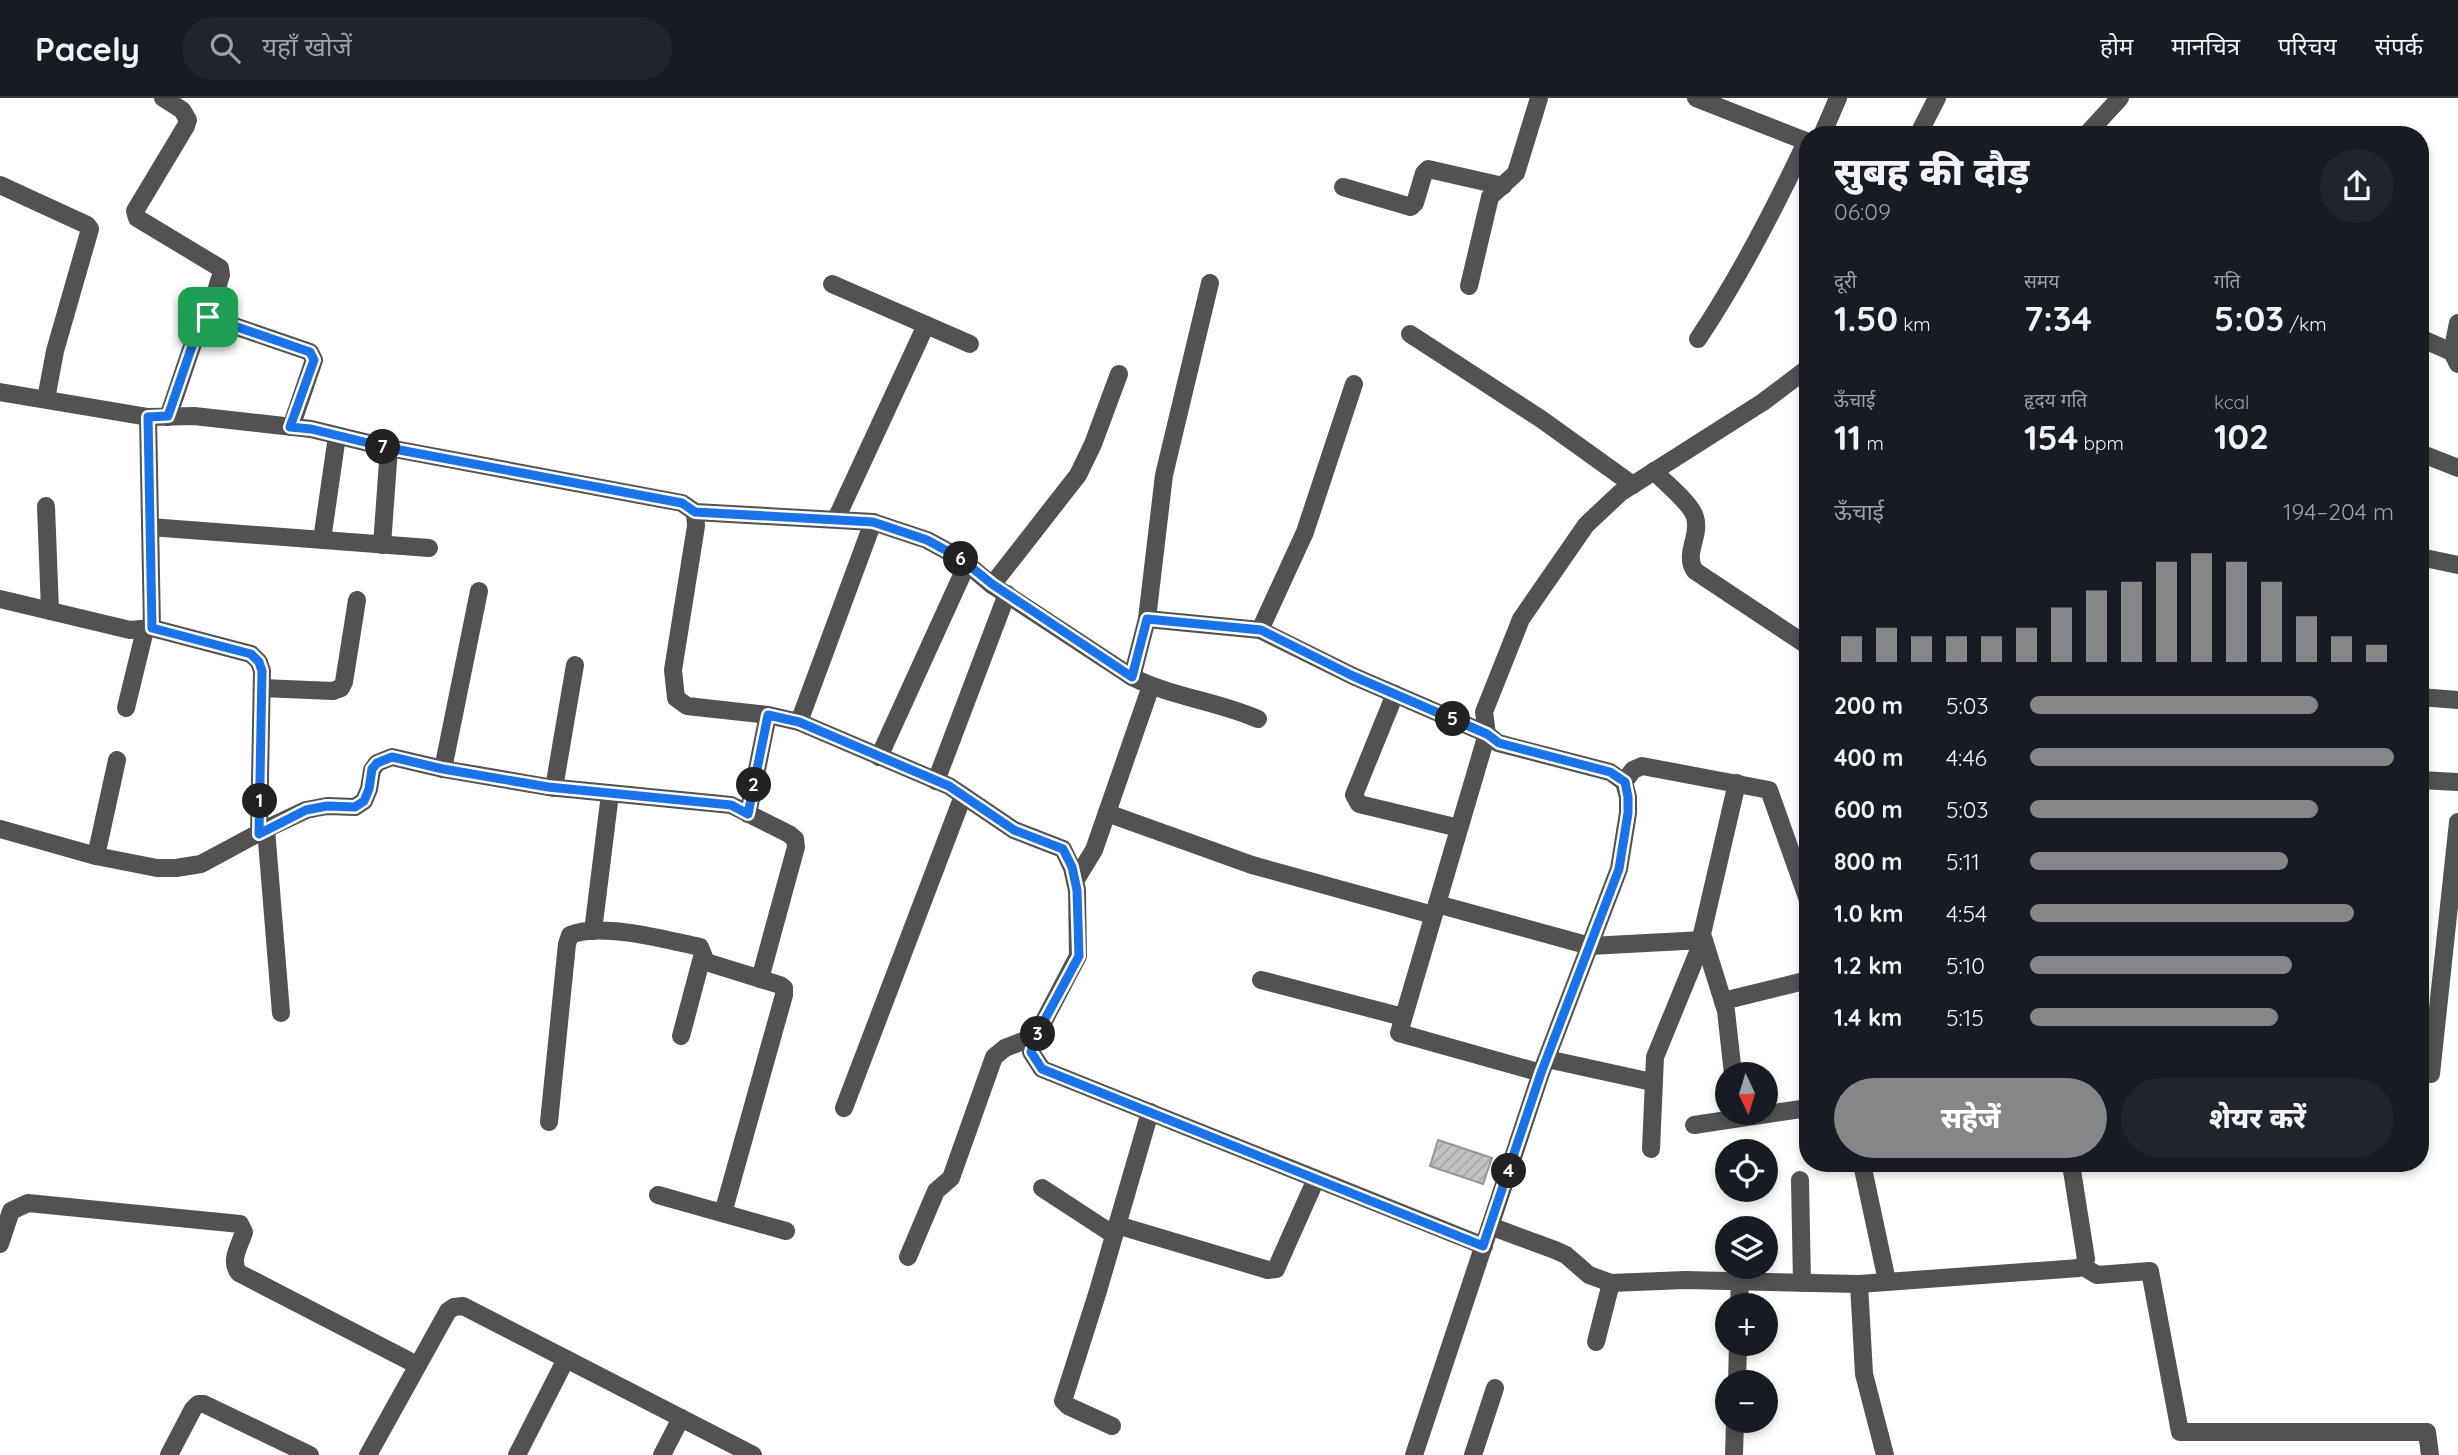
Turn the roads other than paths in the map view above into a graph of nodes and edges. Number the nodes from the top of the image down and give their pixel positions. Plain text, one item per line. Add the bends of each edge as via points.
1 (163, 98) edge
2 (1539, 98) edge
3 (1696, 98) edge
4 (1838, 98) edge
5 (1937, 98) edge
6 (2120, 98) edge
7 (1720, 102) edge
8 (1821, 126) edge
9 (1923, 126) edge
10 (2094, 126) edge
11 (1799, 135) edge
12 (1799, 164) edge
13 (0, 185) edge
14 (1503, 186) junction
15 (1343, 187) dead end
16 (1210, 283) dead end
17 (832, 284) dead end
18 (1469, 286) dead end
19 (208, 317) junction
20 (2458, 323) edge
21 (926, 325) junction
22 (1410, 334) dead end
23 (1699, 339) dead end
24 (2429, 343) edge
25 (971, 344) dead end
26 (2455, 358) edge
27 (1119, 374) dead end
28 (1799, 376) edge
29 (1354, 384) dead end
30 (0, 392) edge
31 (46, 399) junction
32 (168, 416) junction
33 (148, 417) junction
34 (290, 427) junction
35 (337, 436) junction
36 (389, 448) junction
37 (2429, 457) edge
38 (2458, 468) edge
39 (1654, 471) junction
40 (1633, 485) junction
41 (47, 506) dead end
42 (695, 512) junction
43 (836, 519) junction
44 (873, 522) junction
45 (150, 527) junction
46 (322, 540) junction
47 (382, 545) junction
48 (429, 548) dead end
49 (2429, 559) edge
50 (967, 564) junction
51 (2458, 565) edge
52 (999, 589) junction
53 (479, 591) dead end
54 (0, 599) edge
55 (357, 600) dead end
56 (50, 611) junction
57 (1147, 619) junction
58 (149, 629) junction
59 (1261, 630) junction
60 (1799, 640) edge
61 (575, 666) dead end
62 (1132, 677) junction
63 (1151, 686) junction
64 (262, 688) junction
65 (1395, 694) junction
66 (2429, 698) edge
67 (2458, 700) edge
68 (126, 708) dead end
69 (768, 715) junction
70 (1258, 719) dead end
71 (799, 722) junction
72 (1487, 734) junction
73 (879, 757) junction
74 (117, 760) dead end
75 (443, 769) junction
76 (2429, 780) edge
77 (936, 781) junction
78 (1625, 782) junction
79 (2458, 782) edge
80 (1737, 783) junction
81 (554, 788) junction
82 (610, 794) junction
83 (963, 796) junction
84 (1107, 813) junction
85 (748, 814) junction
86 (2458, 822) edge
87 (1459, 828) junction
88 (0, 829) edge
89 (262, 831) junction
90 (96, 856) junction
91 (1799, 873) edge
92 (1075, 881) junction
93 (1435, 910) junction
94 (593, 931) junction
95 (1703, 940) junction
96 (1590, 946) junction
97 (702, 957) junction
98 (760, 979) junction
99 (1261, 981) dead end
100 (1799, 982) edge
101 (1723, 1001) junction
102 (281, 1013) dead end
103 (1404, 1017) junction
104 (681, 1035) dead end
105 (1036, 1036) junction
106 (1732, 1062) edge
107 (1544, 1066) junction
108 (2431, 1074) dead end
109 (1652, 1082) junction
110 (844, 1108) dead end
111 (1799, 1109) edge
112 (1778, 1111) edge
113 (1150, 1112) junction
114 (1715, 1121) edge
115 (549, 1122) dead end
116 (1694, 1125) dead end
117 (1651, 1149) dead end
118 (1864, 1172) edge
119 (2072, 1172) edge
120 (1316, 1179) junction
121 (1800, 1180) dead end
122 (1042, 1188) dead end
123 (659, 1195) dead end
124 (723, 1213) junction
125 (1490, 1226) junction
126 (1116, 1230) junction
127 (786, 1231) dead end
128 (0, 1244) edge
129 (1483, 1246) junction
130 (908, 1257) dead end
131 (2082, 1266) junction
132 (1740, 1281) junction
133 (1887, 1282) junction
134 (1611, 1283) junction
135 (1802, 1283) junction
136 (1859, 1284) junction
137 (1740, 1293) edge
138 (1596, 1342) dead end
139 (566, 1359) junction
140 (417, 1365) junction
141 (1495, 1388) dead end
142 (681, 1418) junction
143 (1112, 1426) dead end
144 (1735, 1433) edge
145 (1420, 1453) edge
146 (169, 1455) edge
147 (310, 1455) edge
148 (368, 1455) edge
149 (517, 1455) edge
150 (662, 1455) edge
151 (753, 1455) edge
152 (1473, 1455) edge
153 (1734, 1455) edge
154 (1885, 1455) edge
155 (2430, 1455) edge

1 - 19 street via 182,110 188,120 135,211 137,218 220,268
2 - 14 street via 1516,173
3 - 7 street
4 - 8 street
5 - 9 street
6 - 10 street
7 - 11 street
12 - 23 street
13 - 31 street via 90,229
14 - 15 street via 1428,169 1412,207
14 - 18 street via 1490,197
16 - 57 street via 1164,475
17 - 21 street
19 - 32 street via 201,320
19 - 34 street via 313,355
20 - 26 street
21 - 25 street
21 - 43 street
22 - 40 street
24 - 26 street
27 - 52 street via 1078,475
28 - 39 street
29 - 59 street via 1305,532
30 - 31 street
31 - 33 street
32 - 33 street
32 - 34 street
33 - 45 street
34 - 35 street
35 - 36 street
35 - 46 street
36 - 42 street via 682,503
36 - 47 street
37 - 38 street
39 - 40 street
39 - 60 street via 1693,511 1697,529 1690,556 1695,571
40 - 72 street via 1586,525 1521,619 1484,712
41 - 56 street
42 - 43 street
42 - 69 street via 673,670 676,698 687,706
43 - 44 street
44 - 50 street via 927,540
44 - 71 street
45 - 46 street
45 - 58 street
46 - 47 street
47 - 48 street
49 - 51 street
50 - 52 street
50 - 73 street
52 - 62 street
52 - 77 street
53 - 75 street
54 - 56 street
55 - 64 street via 341,688
56 - 58 street via 130,630
57 - 59 street
57 - 62 street
58 - 64 street via 251,654 262,671
58 - 68 street
59 - 65 street
61 - 81 street
62 - 63 street
63 - 70 street
63 - 84 street
64 - 89 street
65 - 72 street
65 - 87 street via 1355,800
66 - 67 street
69 - 71 street
69 - 85 street
71 - 73 street
72 - 78 street via 1499,743 1610,772
72 - 87 street
73 - 77 street
74 - 90 street
75 - 81 street
75 - 89 street via 384,758 372,769 364,801 355,807 306,810
76 - 79 street
77 - 83 street
78 - 80 street via 1642,766
78 - 96 street via 1628,813 1619,869
80 - 91 street via 1773,795
80 - 95 street
81 - 82 street
82 - 85 street via 731,805
82 - 94 street
83 - 92 street via 1014,830 1063,849
83 - 110 street
84 - 92 street via 1094,850
84 - 93 street via 1252,865
85 - 98 street via 789,834 796,847
86 - 108 street
87 - 93 street
88 - 90 street
89 - 90 street via 201,864 176,868
89 - 102 street
92 - 105 street via 1079,956
93 - 96 street
93 - 103 street
94 - 97 street via 643,934 700,947
94 - 115 street via 570,935 566,944
95 - 96 street
95 - 101 street
95 - 109 street via 1660,1042
96 - 107 street
97 - 98 street
97 - 104 street
98 - 124 street via 780,985 784,995
99 - 103 street
100 - 101 street
101 - 106 street
103 - 107 street via 1399,1033
105 - 113 street via 1031,1052 1042,1069
105 - 130 street via 994,1057 951,1178 936,1191
107 - 109 street
107 - 125 street
109 - 117 street
111 - 112 street
113 - 120 street
113 - 126 street
114 - 116 street
118 - 133 street
119 - 131 street via 2086,1259
120 - 126 street via 1276,1269
120 - 129 street
121 - 135 street
122 - 126 street
123 - 124 street
124 - 127 street
125 - 129 street
125 - 134 street via 1566,1255 1589,1275
126 - 143 street via 1063,1401
128 - 140 street via 11,1211 28,1203 240,1224 244,1232 234,1261 239,1273
129 - 145 street
131 - 133 street
131 - 155 street via 2098,1275 2150,1271 2180,1432 2427,1432
132 - 134 street
132 - 135 street
132 - 137 street
133 - 136 street
134 - 138 street
135 - 136 street
136 - 154 street via 1864,1374
139 - 140 street via 463,1306 448,1311
139 - 142 street
139 - 149 street
140 - 148 street
141 - 152 street
142 - 150 street
142 - 151 street
144 - 153 street
146 - 147 street via 193,1409 204,1404

